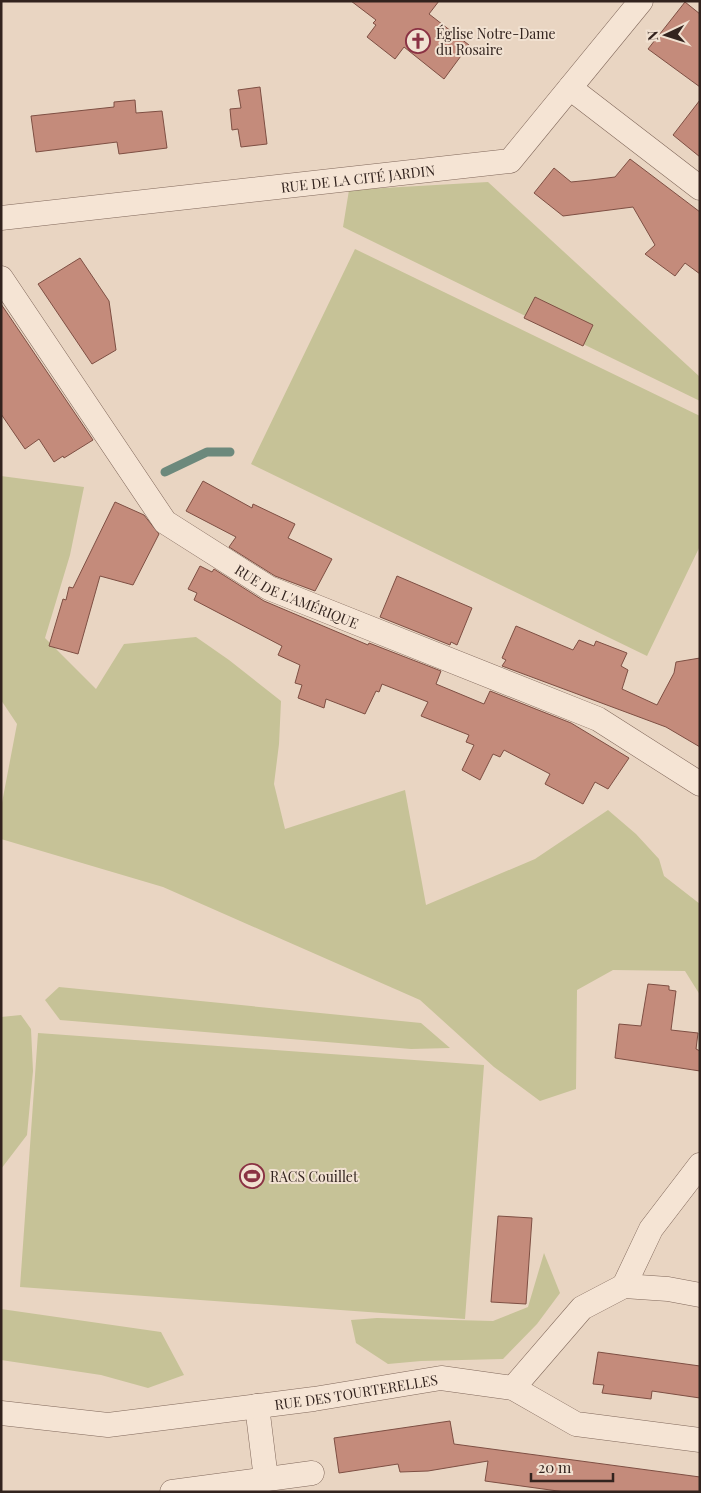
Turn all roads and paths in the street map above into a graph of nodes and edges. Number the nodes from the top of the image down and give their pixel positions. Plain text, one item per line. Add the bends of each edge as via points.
1 (640, 1) edge
2 (570, 88) junction
3 (700, 188) edge
4 (1, 218) edge
5 (1, 278) edge
6 (700, 784) edge
7 (700, 1165) edge
8 (624, 1286) junction
9 (700, 1295) edge
10 (513, 1388) junction
11 (257, 1406) junction
12 (1, 1413) edge
13 (700, 1440) edge
14 (312, 1473) dead end
15 (266, 1479) junction
16 (172, 1492) edge

1 - 2 street, RUE DE LA CITÉ JARDIN
2 - 3 street
2 - 4 street, RUE DE LA CITÉ JARDIN via 510,161
5 - 6 street, RUE DE L'AMÉRIQUE via 165,522 270,588 598,719
7 - 8 street via 651,1229
8 - 9 street
8 - 10 street via 582,1308
10 - 11 street, RUE DES TOURTERELLES via 441,1378
10 - 13 street, RUE DES TOURTERELLES via 576,1424
11 - 12 street, RUE DES TOURTERELLES via 108,1425
11 - 15 street
14 - 15 street
15 - 16 street

